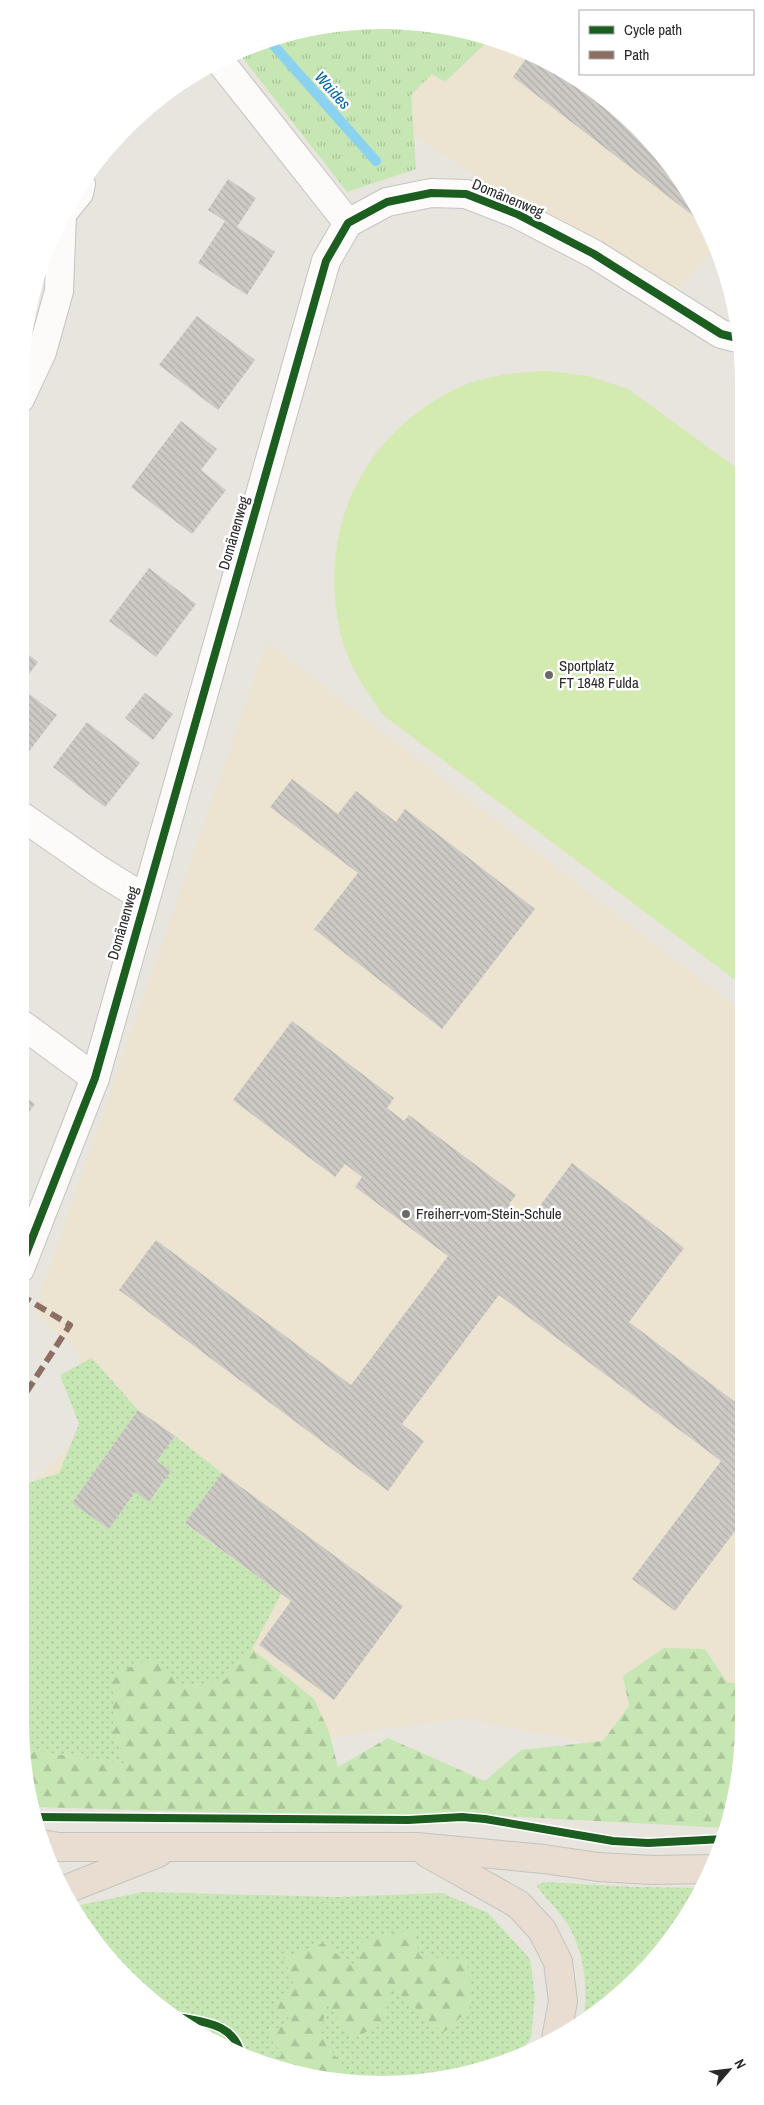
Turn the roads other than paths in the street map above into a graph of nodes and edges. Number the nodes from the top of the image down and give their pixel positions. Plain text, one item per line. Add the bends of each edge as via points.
1 (224, 66) edge
2 (348, 223) junction
3 (61, 235) edge
4 (732, 337) edge
5 (29, 380) edge
6 (29, 821) edge
7 (144, 898) junction
8 (29, 1030) edge
9 (95, 1078) junction
10 (29, 1246) edge
11 (417, 1847) junction
12 (52, 1848) edge
13 (171, 1848) junction
14 (703, 1869) edge
15 (69, 1887) edge
16 (558, 2030) edge

1 - 2 street
2 - 4 street, Domänenweg via 387,202 431,193 466,194 516,214 585,250 721,334
2 - 7 street, Domänenweg via 326,261
3 - 5 street via 59,291 42,352
6 - 7 street
7 - 9 street, Domänenweg
8 - 9 street
9 - 10 street, Domänenweg
11 - 13 highway
11 - 14 highway via 598,1867
11 - 16 highway via 518,1904 542,1930 558,1962 564,2001
12 - 13 highway
13 - 15 highway

